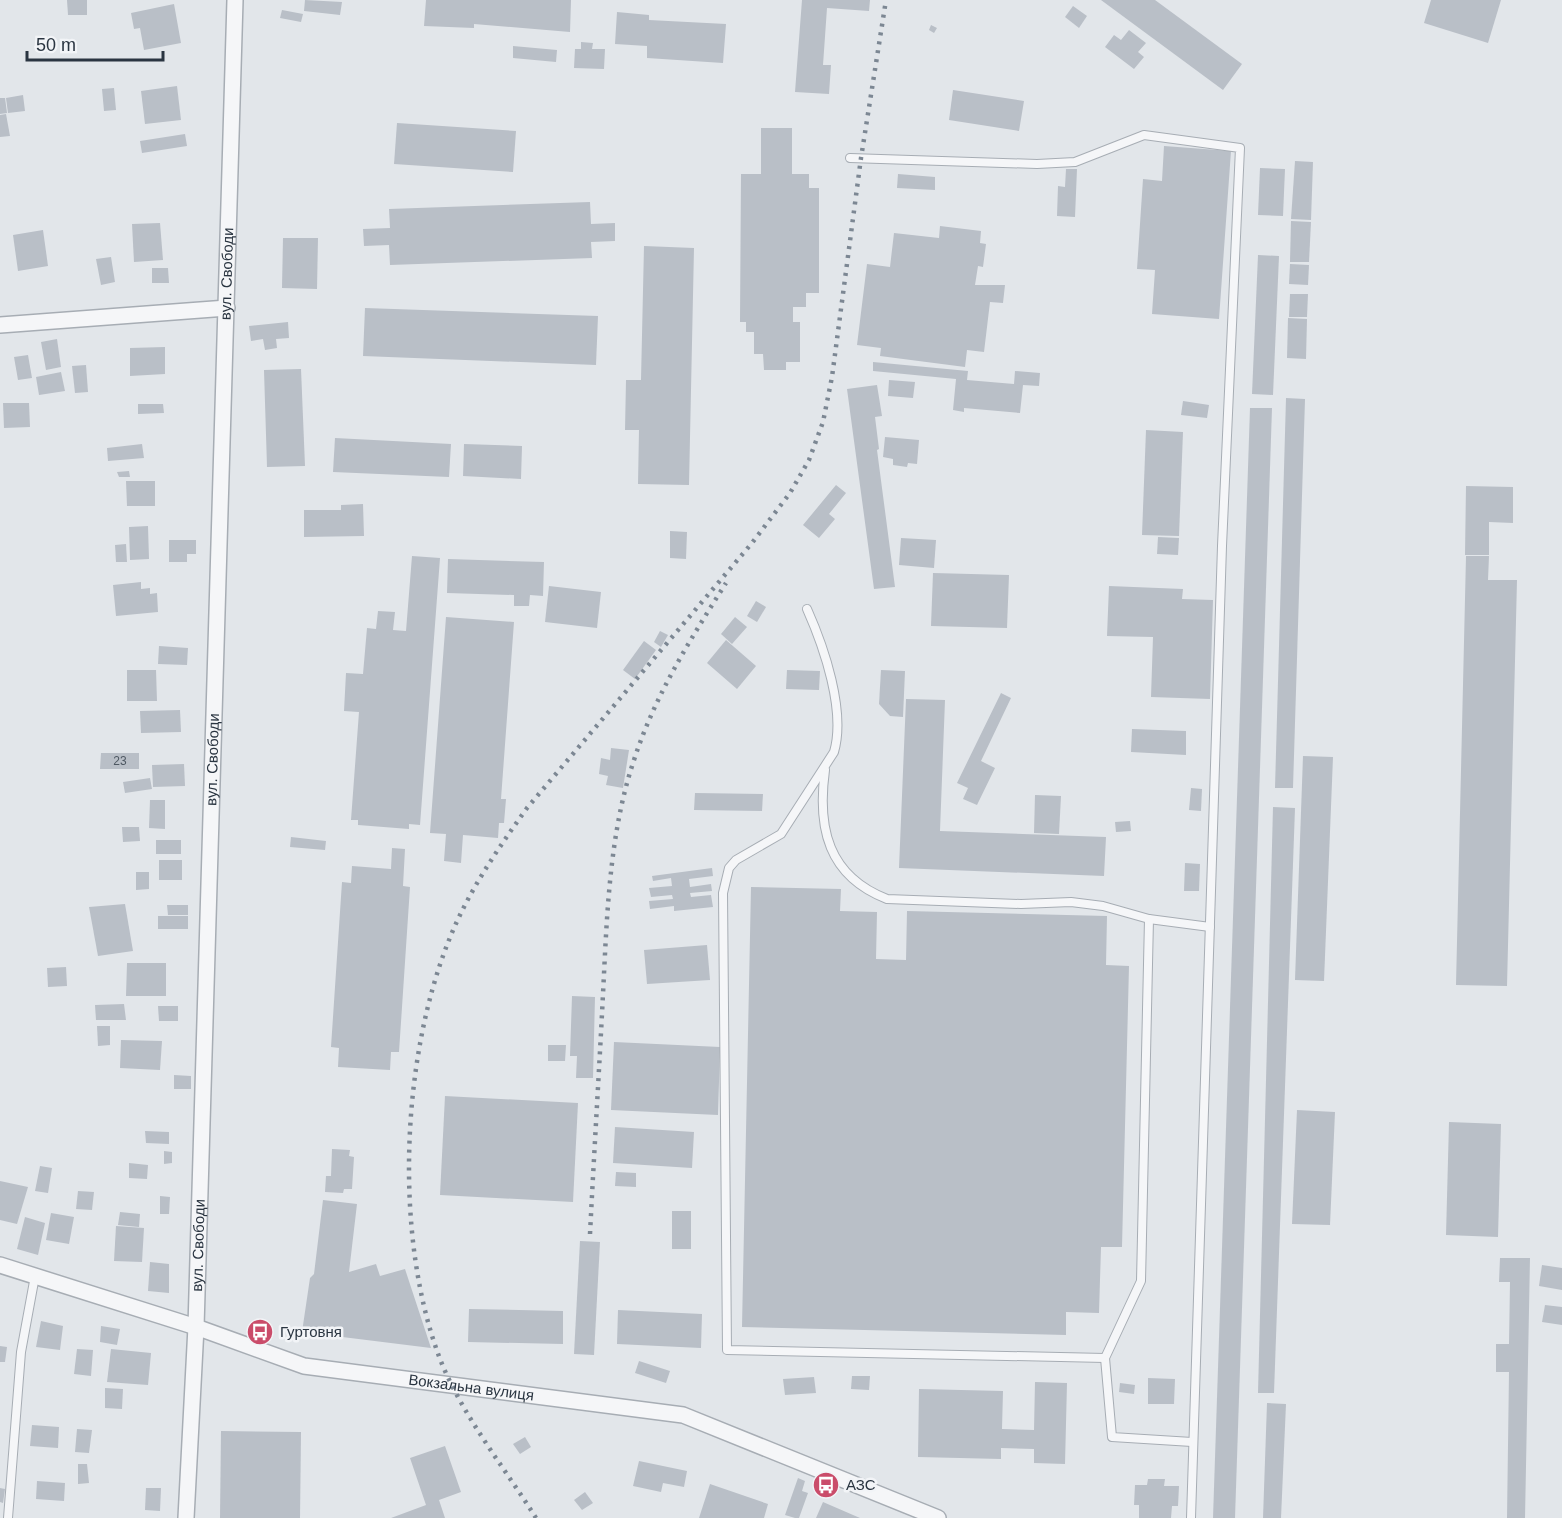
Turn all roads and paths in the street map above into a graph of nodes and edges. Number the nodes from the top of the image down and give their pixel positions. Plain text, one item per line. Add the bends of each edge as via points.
1 (235, 0) edge
2 (850, 158) dead end
3 (227, 308) junction
4 (0, 325) edge
5 (807, 609) dead end
6 (825, 770) junction
7 (1149, 920) junction
8 (1210, 927) junction
9 (0, 1265) edge
10 (35, 1276) junction
11 (196, 1327) junction
12 (1105, 1358) junction
13 (1192, 1442) junction
14 (8, 1518) edge
15 (186, 1518) edge
16 (938, 1518) edge
17 (1191, 1518) edge

1 - 3 street, вул. Свободи
2 - 8 lane via 1066,163 1144,135 1240,148
3 - 4 street
3 - 11 street, вул. Свободи
5 - 6 lane via 823,645 838,724 837,745
6 - 7 lane via 822,816 827,838 844,871 872,893 898,899 1071,902 1103,906
6 - 12 lane via 781,834 736,860 725,878 722,915 727,1350
7 - 8 lane
7 - 12 lane via 1141,1281
8 - 13 lane
9 - 10 street, Вокзальна вулиця
10 - 11 street, Вокзальна вулиця
10 - 14 lane via 21,1352
11 - 15 street, вул. Свободи
11 - 16 street, Вокзальна вулиця via 304,1366 683,1415
12 - 13 lane via 1112,1437
13 - 17 lane

